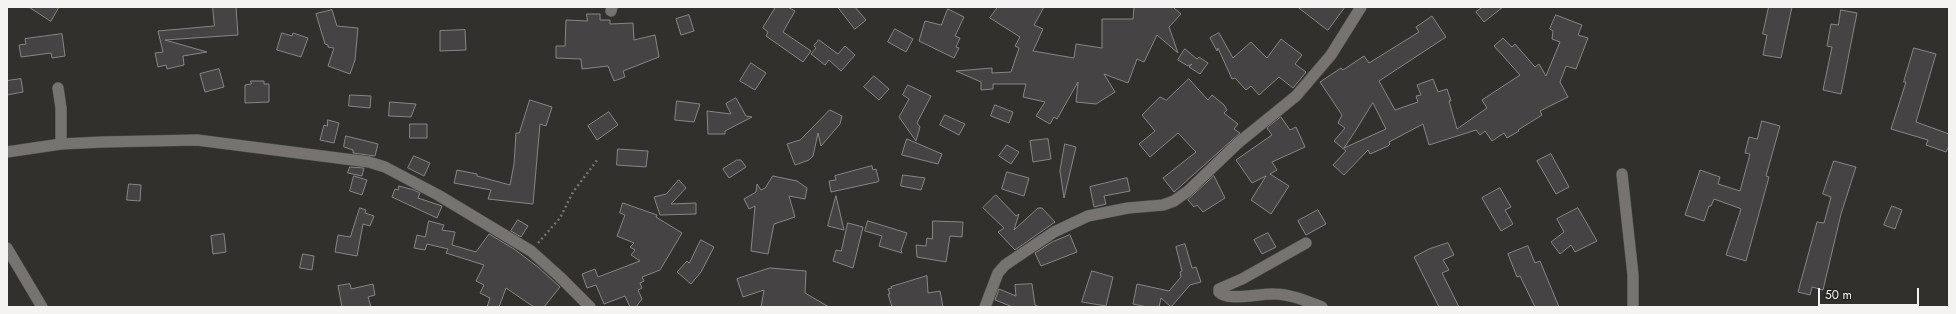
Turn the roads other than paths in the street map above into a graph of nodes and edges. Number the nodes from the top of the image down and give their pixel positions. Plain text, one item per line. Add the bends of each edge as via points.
1 (1361, 7) edge
2 (58, 88) dead end
3 (61, 144) junction
4 (7, 152) edge
5 (1622, 174) dead end
6 (1306, 243) dead end
7 (7, 248) edge
8 (42, 307) edge
9 (590, 307) edge
10 (985, 307) edge
11 (1322, 307) edge
12 (1633, 307) edge

1 - 10 street via 1331,55 1296,96 1238,143 1188,191 1163,205 1128,208 1088,216 1054,232 1005,265 998,273
2 - 3 street
3 - 4 street
3 - 9 street via 197,140 369,162 385,167 438,195 531,250
5 - 12 street via 1633,275
6 - 11 street via 1242,279 1224,286 1219,292 1232,297 1274,294 1292,296
7 - 8 street

